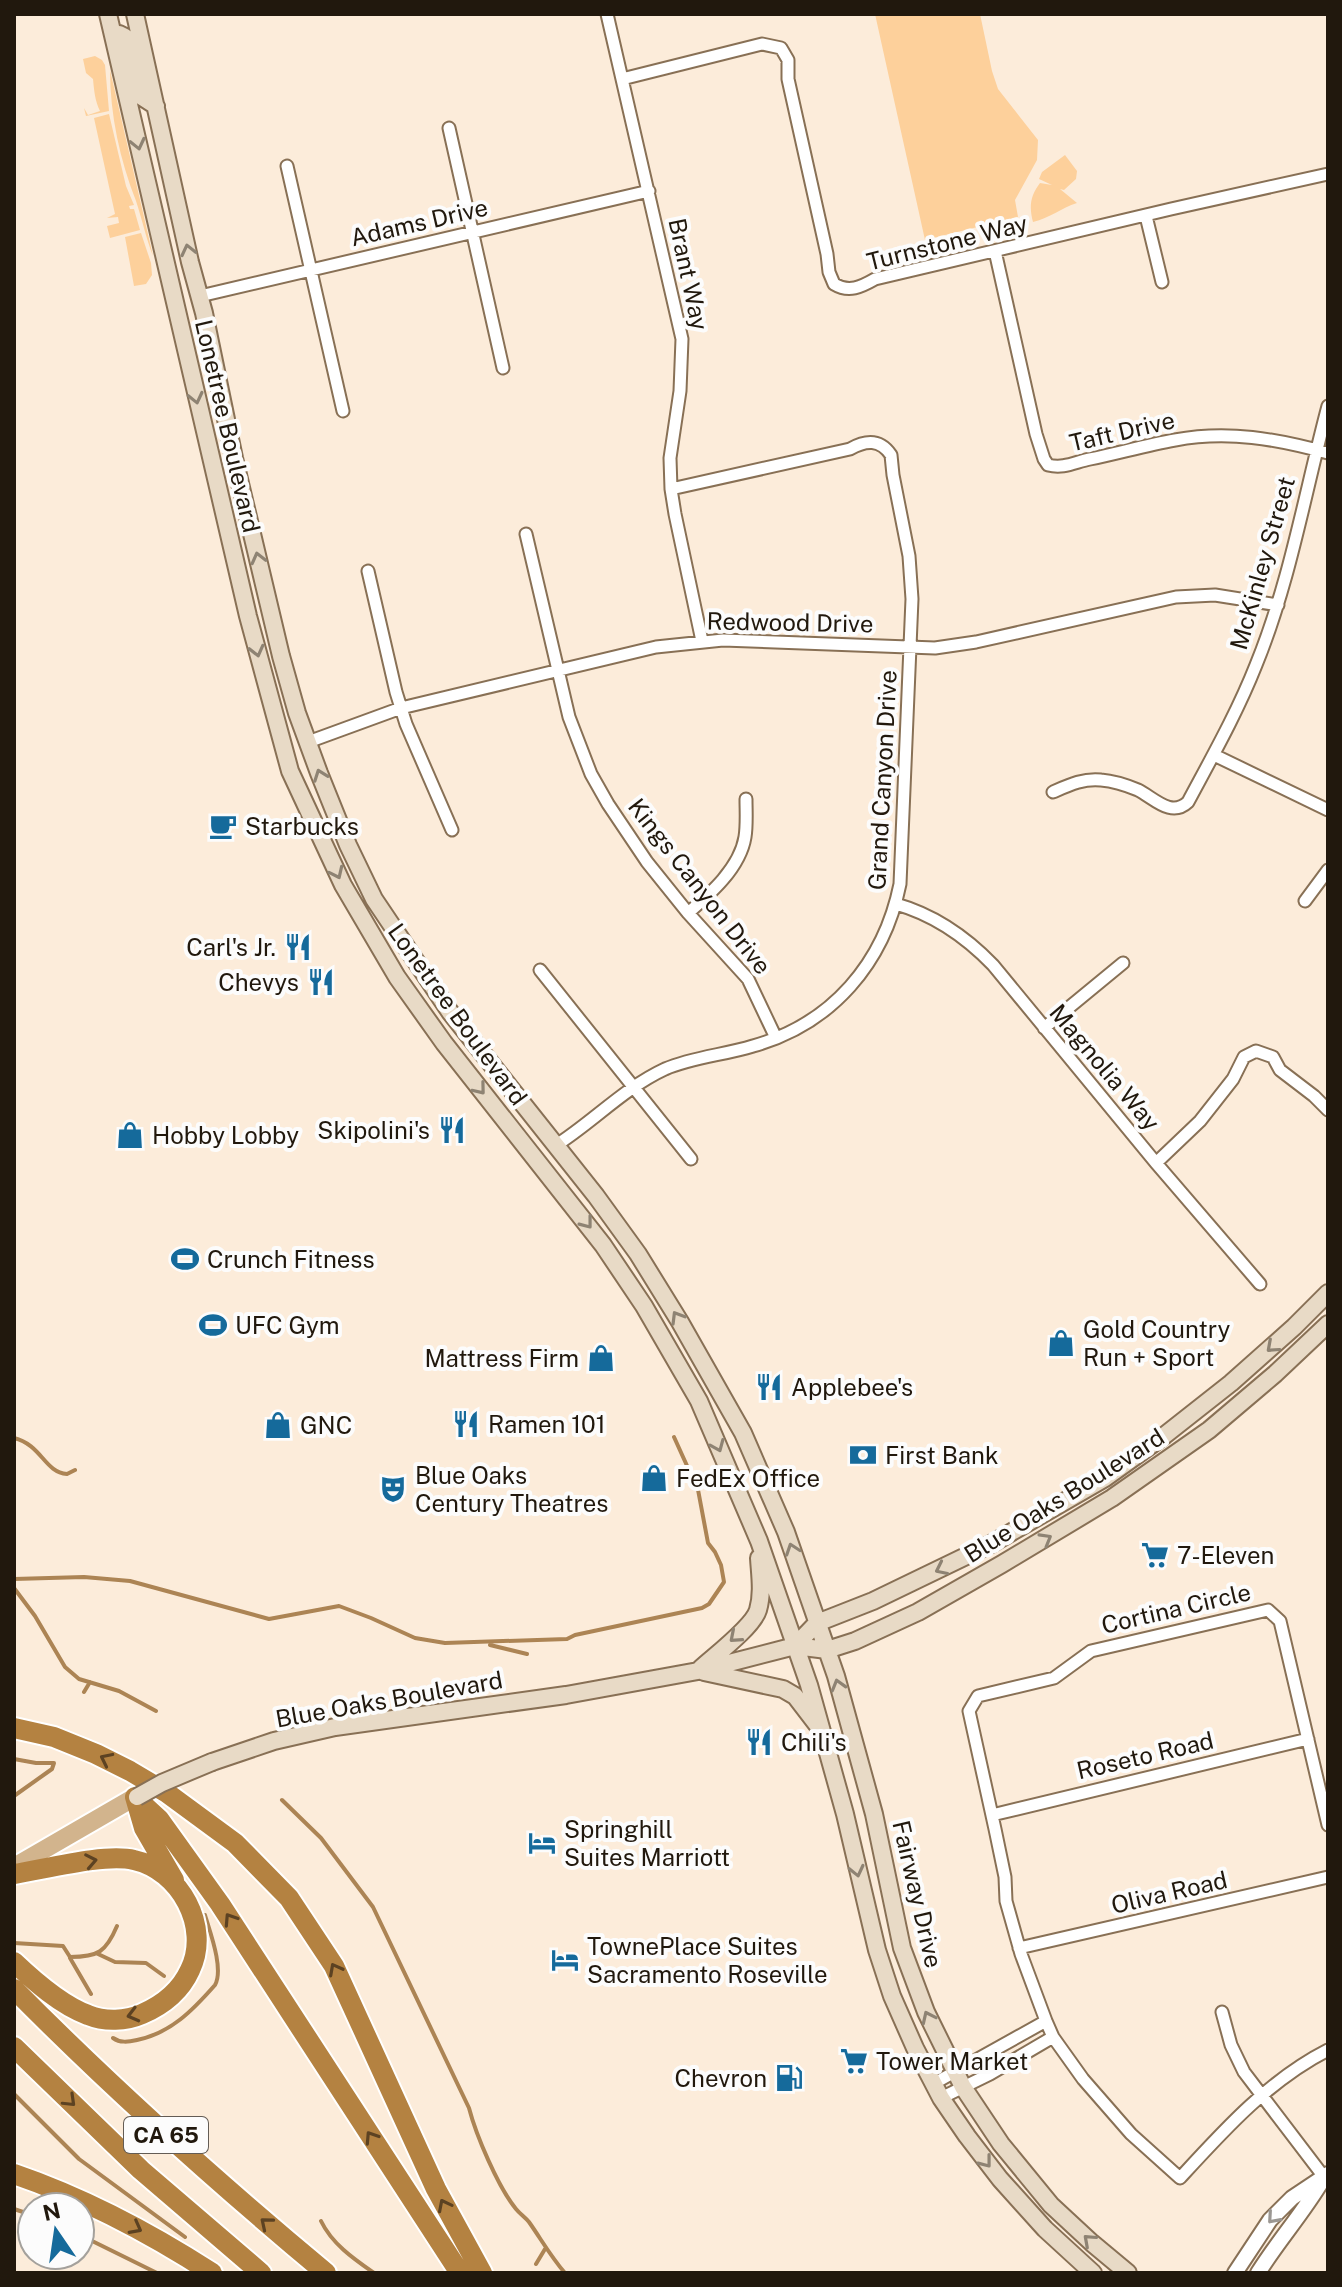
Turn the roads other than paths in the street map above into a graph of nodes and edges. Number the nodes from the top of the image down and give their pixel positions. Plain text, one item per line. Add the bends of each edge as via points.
1 (108, 14) edge
2 (135, 14) edge
3 (607, 14) edge
4 (113, 35) junction
5 (622, 79) junction
6 (156, 106) junction
7 (449, 128) dead end
8 (287, 166) dead end
9 (1328, 174) edge
10 (649, 191) junction
11 (1146, 216) junction
12 (472, 232) junction
13 (995, 251) junction
14 (311, 270) junction
15 (1162, 282) dead end
16 (200, 296) junction
17 (174, 301) junction
18 (503, 368) dead end
19 (1328, 406) edge
20 (343, 411) dead end
21 (1322, 451) edge
22 (671, 489) junction
23 (526, 534) dead end
24 (368, 571) dead end
25 (1278, 605) junction
26 (702, 641) junction
27 (911, 648) junction
28 (558, 670) junction
29 (401, 708) junction
30 (308, 742) junction
31 (283, 750) junction
32 (1214, 755) junction
33 (1053, 792) dead end
34 (746, 799) dead end
35 (1328, 810) edge
36 (452, 830) dead end
37 (1328, 870) edge
38 (1305, 901) dead end
39 (896, 904) junction
40 (688, 913) junction
41 (1123, 963) dead end
42 (540, 970) dead end
43 (1044, 1028) junction
44 (776, 1038) junction
45 (633, 1087) junction
46 (1328, 1110) edge
47 (555, 1146) junction
48 (691, 1159) dead end
49 (539, 1161) junction
50 (1156, 1163) junction
51 (1260, 1284) dead end
52 (1328, 1293) edge
53 (1328, 1324) edge
54 (759, 1541) junction
55 (817, 1623) junction
56 (795, 1646) junction
57 (827, 1650) junction
58 (698, 1671) junction
59 (14, 1728) edge
60 (822, 1731) junction
61 (1308, 1739) junction
62 (136, 1797) junction
63 (992, 1815) junction
64 (1328, 1825) edge
65 (14, 1867) edge
66 (14, 1874) edge
67 (1328, 1877) edge
68 (179, 1888) junction
69 (1019, 1948) junction
70 (14, 1962) edge
71 (14, 1989) edge
72 (1222, 2012) dead end
73 (1046, 2021) junction
74 (1053, 2037) junction
75 (14, 2047) edge
76 (1328, 2050) edge
77 (955, 2071) junction
78 (963, 2087) junction
79 (937, 2091) junction
80 (1261, 2095) junction
81 (14, 2174) edge
82 (1326, 2176) edge
83 (212, 2273) edge
84 (261, 2273) edge
85 (326, 2273) edge
86 (460, 2273) edge
87 (482, 2273) edge
88 (1093, 2273) edge
89 (1128, 2273) edge
90 (1235, 2273) edge
91 (1258, 2273) edge

1 - 4 main road, Lonetree Boulevard
2 - 6 main road, Lonetree Boulevard
3 - 5 street, Brant Way
4 - 6 main road, Lonetree Boulevard via 125,37 139,95
4 -> 17 main road, Lonetree Boulevard
5 - 10 street, Brant Way
5 - 13 street, Turnstone Way via 762,44 781,48 788,60 829,272 842,288
16 -> 6 main road, Lonetree Boulevard
7 - 12 street
8 - 14 street
9 - 11 street, Turnstone Way
10 - 12 street, Adams Drive
10 - 22 street, Brant Way via 682,339
11 - 13 street, Turnstone Way
11 - 15 street
12 - 14 street, Adams Drive
12 - 18 street
13 - 21 street, Taft Drive via 1036,434 1048,465 1064,467 1207,435 1260,437
14 - 16 street, Adams Drive
14 - 20 street
16 - 17 main road
30 -> 16 main road, Lonetree Boulevard via 281,656
17 -> 31 main road, Lonetree Boulevard
19 - 21 street, McKinley Street
21 - 25 street, McKinley Street
22 - 26 street, Brant Way
22 - 27 street, Grand Canyon Drive via 866,442 883,446 893,459 909,556
23 - 28 street, Kings Canyon Drive
24 - 29 street
25 - 27 street, Redwood Drive via 1215,595 1176,597 976,642
25 - 32 street, McKinley Street via 1253,674
26 - 27 street, Redwood Drive
26 - 28 street, Redwood Drive
27 - 39 street, Grand Canyon Drive via 903,858
28 - 29 street, Redwood Drive
28 - 40 street, Kings Canyon Drive via 574,734 591,774 647,862
29 - 30 street, Redwood Drive
29 - 36 street
30 - 31 main road
47 -> 30 main road, Lonetree Boulevard via 450,1012 374,899
31 -> 49 main road, Lonetree Boulevard via 343,885 390,965 444,1043
32 - 33 street, McKinley Street via 1188,802 1177,808 1105,780 1076,782
32 - 35 street
34 - 40 street via 745,837 736,859
37 - 38 street
39 - 43 street, Magnolia Way via 930,916 966,938
39 - 44 street, Grand Canyon Drive via 877,950 853,984 820,1014
40 - 44 street, Kings Canyon Drive via 748,979
41 - 43 street
42 - 45 street
43 - 50 street, Magnolia Way
44 - 45 street, Grand Canyon Drive via 679,1064
45 - 47 street, Grand Canyon Drive
45 - 48 street
46 - 50 street via 1280,1070 1273,1057 1256,1051 1244,1057 1200,1121
47 - 49 main road
55 -> 47 main road, Lonetree Boulevard via 786,1532 731,1411 638,1254
49 -> 54 main road, Lonetree Boulevard via 603,1245 676,1359
50 - 51 street, Magnolia Way
52 -> 55 main road, Blue Oaks Boulevard via 1231,1383 1105,1478 963,1559
57 -> 53 main road, Blue Oaks Boulevard via 918,1612 1112,1498 1209,1430
54 - 56 main road, Lonetree Boulevard
54 -> 58 main road via 758,1612
55 - 56 main road, Blue Oaks Boulevard
55 - 57 main road, Lonetree Boulevard
56 - 57 main road, Blue Oaks Boulevard
56 - 58 main road, Blue Oaks Boulevard
56 - 60 main road, Fairway Drive
77 -> 57 main road, Fairway Drive via 902,1948 874,1814
58 - 60 main road via 783,1689 795,1696
58 - 62 main road, Blue Oaks Boulevard, bridge via 335,1727 212,1762
87 -> 59 highway via 436,2189 334,1966 289,1898 235,1843 167,1793 96,1754
60 -> 79 main road, Fairway Drive via 884,1972
61 - 63 street, Roseto Road
61 - 63 street, Cortina Circle via 1280,1621 1268,1610 1091,1651 1054,1678 978,1696 969,1711
61 - 64 street, Cortina Circle
62 - 65 main road, Blue Oaks Boulevard
62 - 68 highway via 144,1828
86 -> 62 highway via 220,1904 159,1819
63 - 69 street, Cortina Circle
66 -> 68 highway via 112,1857 137,1860
67 - 69 street, Oliva Road
68 -> 70 highway via 194,1922 196,1946 191,1969 161,2006 112,2020 89,2016
69 - 73 street, Cortina Circle
85 -> 71 highway, CA 65 via 123,2097
72 - 80 street via 1237,2060
73 - 74 street, Cortina Circle
73 - 77 street
74 - 78 street
74 - 80 street, Cortina Circle via 1131,2134 1180,2178
75 -> 84 highway, CA 65 via 141,2170
76 - 80 street, Cortina Circle
77 - 78 main road, Fairway Drive
77 - 79 street
78 - 79 street
89 -> 78 main road, Fairway Drive via 1051,2205
79 -> 88 main road, Fairway Drive via 1014,2196
80 - 82 street
81 -> 83 highway via 92,2206
82 -> 90 street via 1270,2220
82 - 91 street

